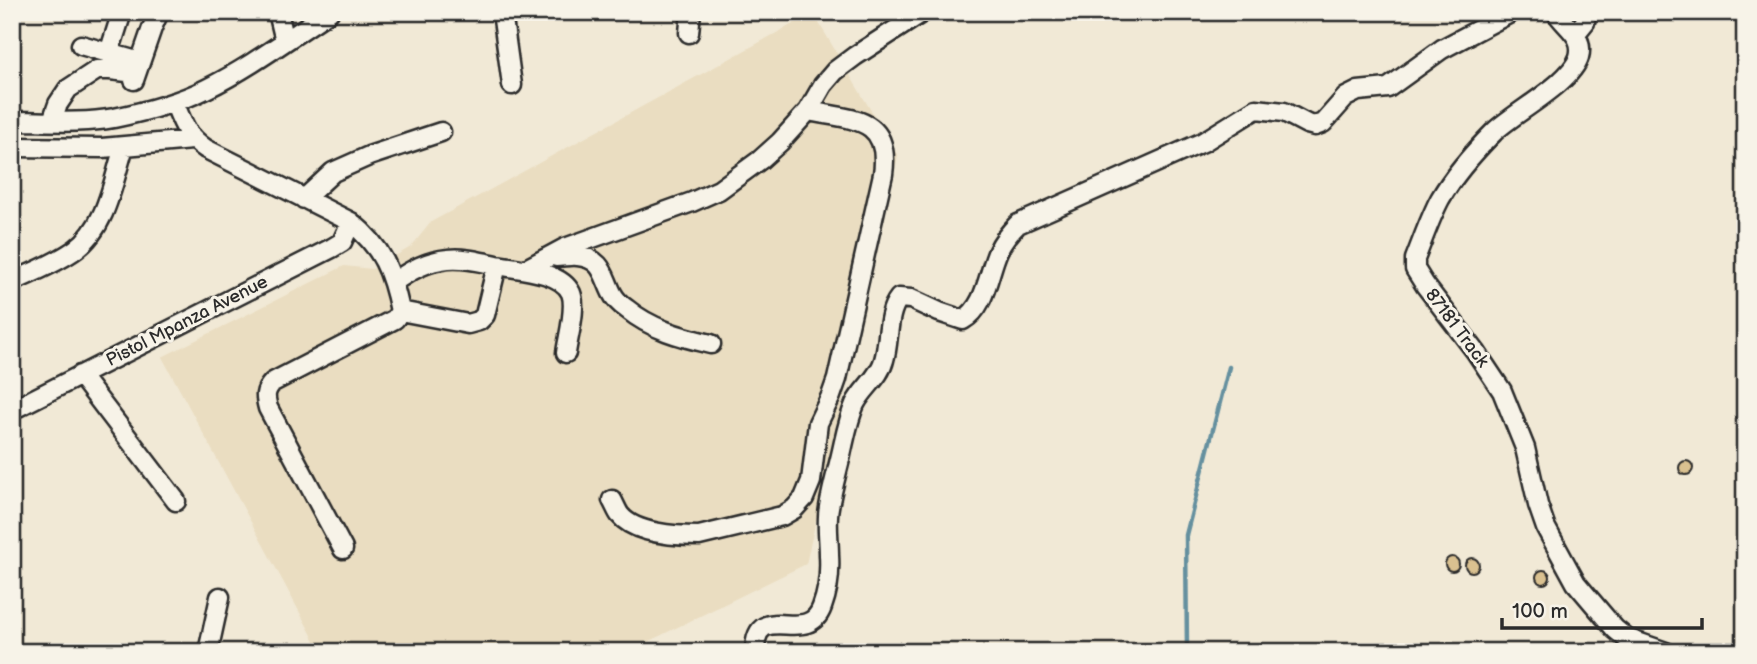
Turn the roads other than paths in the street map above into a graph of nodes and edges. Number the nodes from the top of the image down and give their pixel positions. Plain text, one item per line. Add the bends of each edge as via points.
1 (122, 12) edge
2 (159, 12) edge
3 (278, 12) edge
4 (329, 12) edge
5 (502, 12) edge
6 (691, 12) edge
7 (923, 12) edge
8 (1512, 12) edge
9 (1556, 12) edge
10 (1586, 12) edge
11 (689, 33) dead end
12 (1576, 33) junction
13 (285, 41) junction
14 (80, 45) dead end
15 (109, 53) junction
16 (137, 72) junction
17 (512, 85) dead end
18 (174, 102) junction
19 (808, 111) junction
20 (12, 121) edge
21 (52, 121) junction
22 (441, 132) dead end
23 (192, 140) junction
24 (12, 147) edge
25 (124, 147) junction
26 (304, 199) junction
27 (351, 222) junction
28 (546, 257) junction
29 (497, 265) junction
30 (526, 269) junction
31 (12, 282) edge
32 (394, 282) junction
33 (400, 311) junction
34 (711, 344) dead end
35 (566, 353) dead end
36 (80, 375) junction
37 (12, 410) edge
38 (612, 500) dead end
39 (176, 501) dead end
40 (344, 549) dead end
41 (220, 597) dead end
42 (208, 652) edge
43 (755, 652) edge
44 (1666, 652) edge

1 - 15 street
2 - 16 street
3 - 13 street
4 - 13 street
5 - 17 street
6 - 11 street
7 - 19 street via 835,71
8 - 43 street via 1441,49 1388,88 1346,97 1323,123 1315,126 1284,112 1256,109 1203,142 1018,224 998,251 975,312 963,320 899,298 892,310 881,368 850,418 829,508 822,607 807,624 761,628 755,637
9 - 12 street
10 - 12 street
12 - 44 street, 87181 Track via 1580,44 1574,67 1492,134 1454,178 1428,226 1415,269 1502,391 1525,448 1546,528 1576,583 1626,638
13 - 18 street via 228,77
14 - 15 street
15 - 16 street
16 - 21 street via 97,70 68,89
18 - 21 street via 114,118
18 - 23 street
19 - 28 street via 760,160 719,190
19 - 38 street via 865,123 876,131 885,159 837,379 818,423 811,481 804,498 782,516 699,536 647,531 620,516
20 - 21 street
22 - 26 street via 333,172
23 - 25 street
23 - 26 street
24 - 25 street
25 - 31 street via 100,220 90,236 76,249
26 - 27 street
27 - 32 street via 375,246
27 - 36 street, Pistol Mpanza Avenue via 342,242 332,248
28 - 30 street
28 - 34 street via 577,255 592,260 603,269 613,294 642,321
29 - 30 street
29 - 32 street via 451,258 432,261
29 - 33 street via 485,315 479,321 468,324
30 - 35 street via 554,278 571,293
32 - 33 street
33 - 40 street via 395,319 273,382 264,396
36 - 37 street, Pistol Mpanza Avenue
36 - 39 street
41 - 42 street

